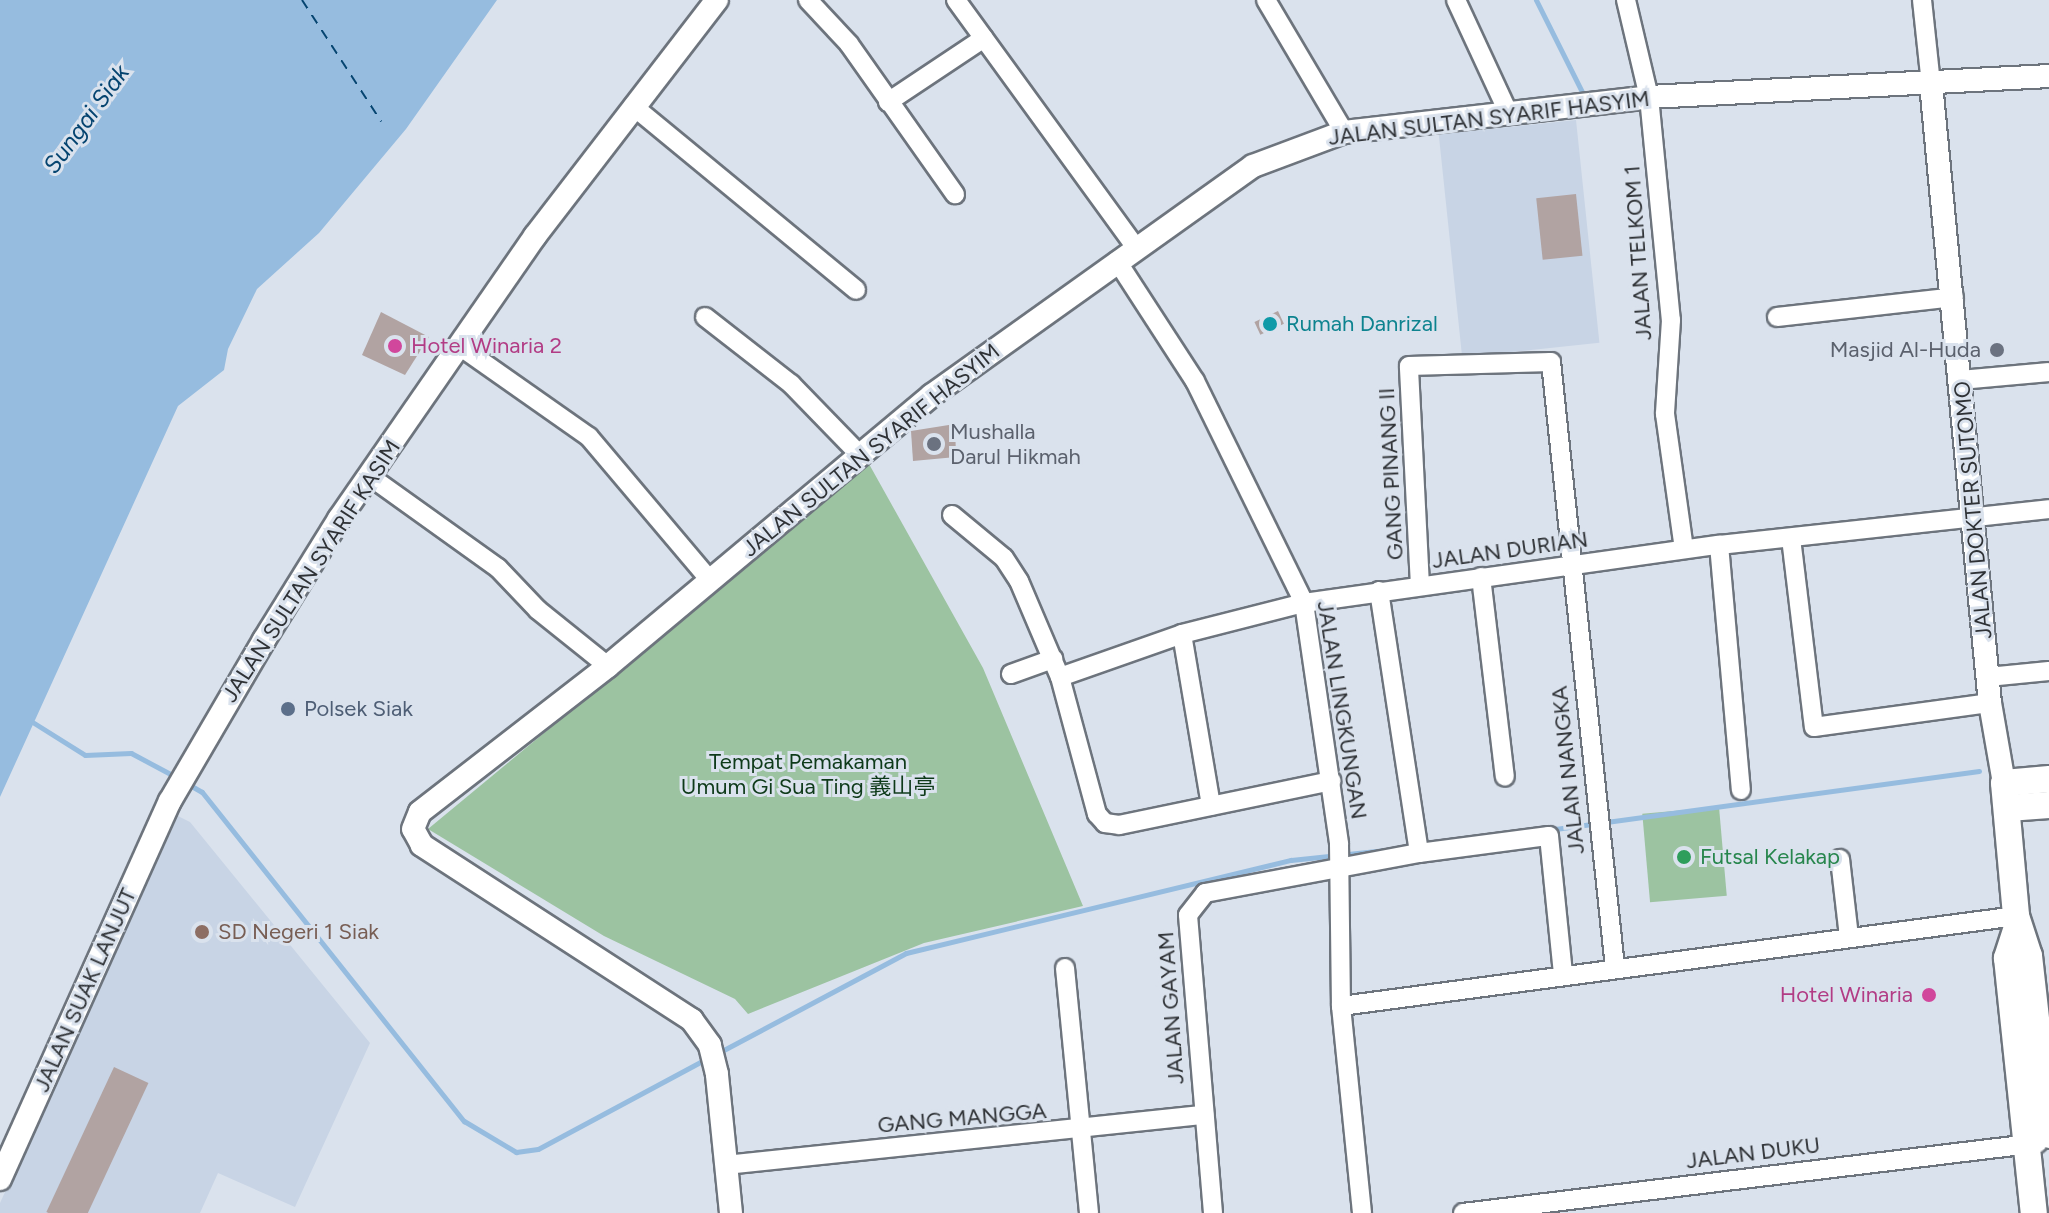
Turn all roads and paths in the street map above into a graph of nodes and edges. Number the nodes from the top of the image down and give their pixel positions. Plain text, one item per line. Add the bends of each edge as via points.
1 (717, 0) edge
2 (808, 0) edge
3 (956, 0) edge
4 (1266, 0) edge
5 (1456, 0) edge
6 (1626, 0) edge
7 (1922, 0) edge
8 (984, 38) junction
9 (2049, 76) edge
10 (1931, 84) junction
11 (1649, 97) junction
12 (888, 102) junction
13 (633, 106) junction
14 (1509, 114) junction
15 (1344, 132) junction
16 (955, 194) dead end
17 (1126, 254) junction
18 (856, 290) dead end
19 (1954, 297) junction
20 (705, 317) dead end
21 (1777, 317) dead end
22 (461, 347) junction
23 (2049, 372) edge
24 (1961, 380) junction
25 (860, 455) junction
26 (368, 475) junction
27 (2049, 509) edge
28 (1568, 513) joint
29 (952, 515) dead end
30 (1975, 515) junction
31 (1791, 538) junction
32 (1719, 545) junction
33 (1684, 549) junction
34 (1571, 567) junction
35 (1481, 577) junction
36 (710, 580) junction
37 (1420, 586) junction
38 (1379, 591) junction
39 (1304, 603) junction
40 (1182, 634) junction
41 (1053, 659) junction
42 (608, 666) junction
43 (2049, 671) edge
44 (1011, 674) dead end
45 (1060, 677) junction
46 (1988, 677) junction
47 (1990, 703) junction
48 (1505, 777) dead end
49 (2049, 779) edge
50 (1331, 781) junction
51 (1741, 790) dead end
52 (2006, 796) junction
53 (170, 801) joint
54 (2049, 805) edge
55 (1211, 806) junction
56 (1419, 853) junction
57 (1840, 859) dead end
58 (1338, 866) junction
59 (2017, 920) junction
60 (1849, 937) junction
61 (1065, 968) dead end
62 (1615, 968) junction
63 (1563, 973) junction
64 (1341, 1006) junction
65 (1204, 1115) junction
66 (1081, 1131) junction
67 (2042, 1140) edge
68 (725, 1165) junction
69 (0, 1179) edge
70 (731, 1213) edge
71 (1089, 1213) edge
72 (1213, 1213) edge
73 (1362, 1213) edge
74 (1463, 1213) edge
75 (2034, 1213) edge

1 - 13 street, JALAN SULTAN SYARIF KASIM
2 - 12 street via 849,44
3 - 8 street, JALAN LINGKUNGAN
4 - 15 street
5 - 14 street
6 - 11 street, JALAN TELKOM 1
7 - 10 street, JALAN DOKTER SUTOMO
8 - 12 street
8 - 17 street, JALAN LINGKUNGAN
9 - 10 street, JALAN SULTAN SYARIF HASYIM
10 - 11 street, JALAN SULTAN SYARIF HASYIM
10 - 19 street, JALAN DOKTER SUTOMO
11 - 14 street, JALAN SULTAN SYARIF HASYIM
11 - 33 street, JALAN TELKOM 1 via 1671,320 1666,428
12 - 16 street
13 - 18 street
13 - 22 street, JALAN SULTAN SYARIF KASIM via 535,236
14 - 15 street, JALAN SULTAN SYARIF HASYIM
15 - 17 street, JALAN SULTAN SYARIF HASYIM via 1235,174
17 - 25 street, JALAN SULTAN SYARIF HASYIM via 932,395
17 - 39 street, JALAN LINGKUNGAN
19 - 21 street
19 - 24 street, JALAN DOKTER SUTOMO
20 - 25 street via 791,384
22 - 26 street, JALAN SULTAN SYARIF KASIM
22 - 36 street via 601,448
23 - 24 street
24 - 30 street, JALAN DOKTER SUTOMO
25 - 36 street, JALAN SULTAN SYARIF HASYIM
26 - 42 street via 498,568 538,610
26 - 53 street, JALAN SULTAN SYARIF KASIM
27 - 30 street, JALAN DURIAN
28 - 34 street, JALAN NANGKA
28 - 37 street, GANG PINANG II via 1551,362 1409,366
29 - 41 street via 1004,558
30 - 31 street, JALAN DURIAN
30 - 46 street, JALAN DOKTER SUTOMO
31 - 32 street, JALAN DURIAN
31 - 47 street via 1814,727
32 - 33 street, JALAN DURIAN
32 - 51 street
33 - 34 street, JALAN DURIAN
34 - 35 street, JALAN DURIAN
34 - 62 street, JALAN NANGKA
35 - 37 street, JALAN DURIAN
35 - 48 street
36 - 42 street, JALAN SULTAN SYARIF HASYIM
37 - 38 street, JALAN DURIAN
38 - 39 street, JALAN DURIAN
38 - 56 street
39 - 40 street, JALAN DURIAN
39 - 50 street, JALAN LINGKUNGAN
40 - 45 street, JALAN DURIAN
40 - 55 street
41 - 44 street
41 - 45 street
42 - 68 street, JALAN SULTAN SYARIF HASYIM via 420,812 413,829 422,845 683,1009 710,1045
43 - 46 street
45 - 55 street via 1100,819 1119,825
46 - 47 street, JALAN DOKTER SUTOMO
47 - 52 street, JALAN DOKTER SUTOMO
49 - 52 main road
50 - 55 street
50 - 58 street, JALAN LINGKUNGAN
52 - 54 main road
52 - 59 main road, JALAN DOKTER SUTOMO
53 - 69 street, JALAN SUAK LANJUT
56 - 58 street, JALAN GAYAM
56 - 63 street, JALAN GAYAM via 1549,836
57 - 60 street
58 - 64 street, JALAN LINGKUNGAN
58 - 65 street, JALAN GAYAM via 1215,888 1194,903 1188,915
59 - 60 street
59 - 67 main road, JALAN DOKTER SUTOMO via 2007,958
60 - 62 street
61 - 66 street
62 - 63 street
63 - 64 street
64 - 73 street, JALAN LINGKUNGAN
65 - 66 street, GANG MANGGA
65 - 72 street, JALAN GAYAM
66 - 68 street, GANG MANGGA
66 - 71 street
67 - 74 street, JALAN DUKU
67 - 75 main road, JALAN DOKTER SUTOMO
68 - 70 street, JALAN SULTAN SYARIF HASYIM

